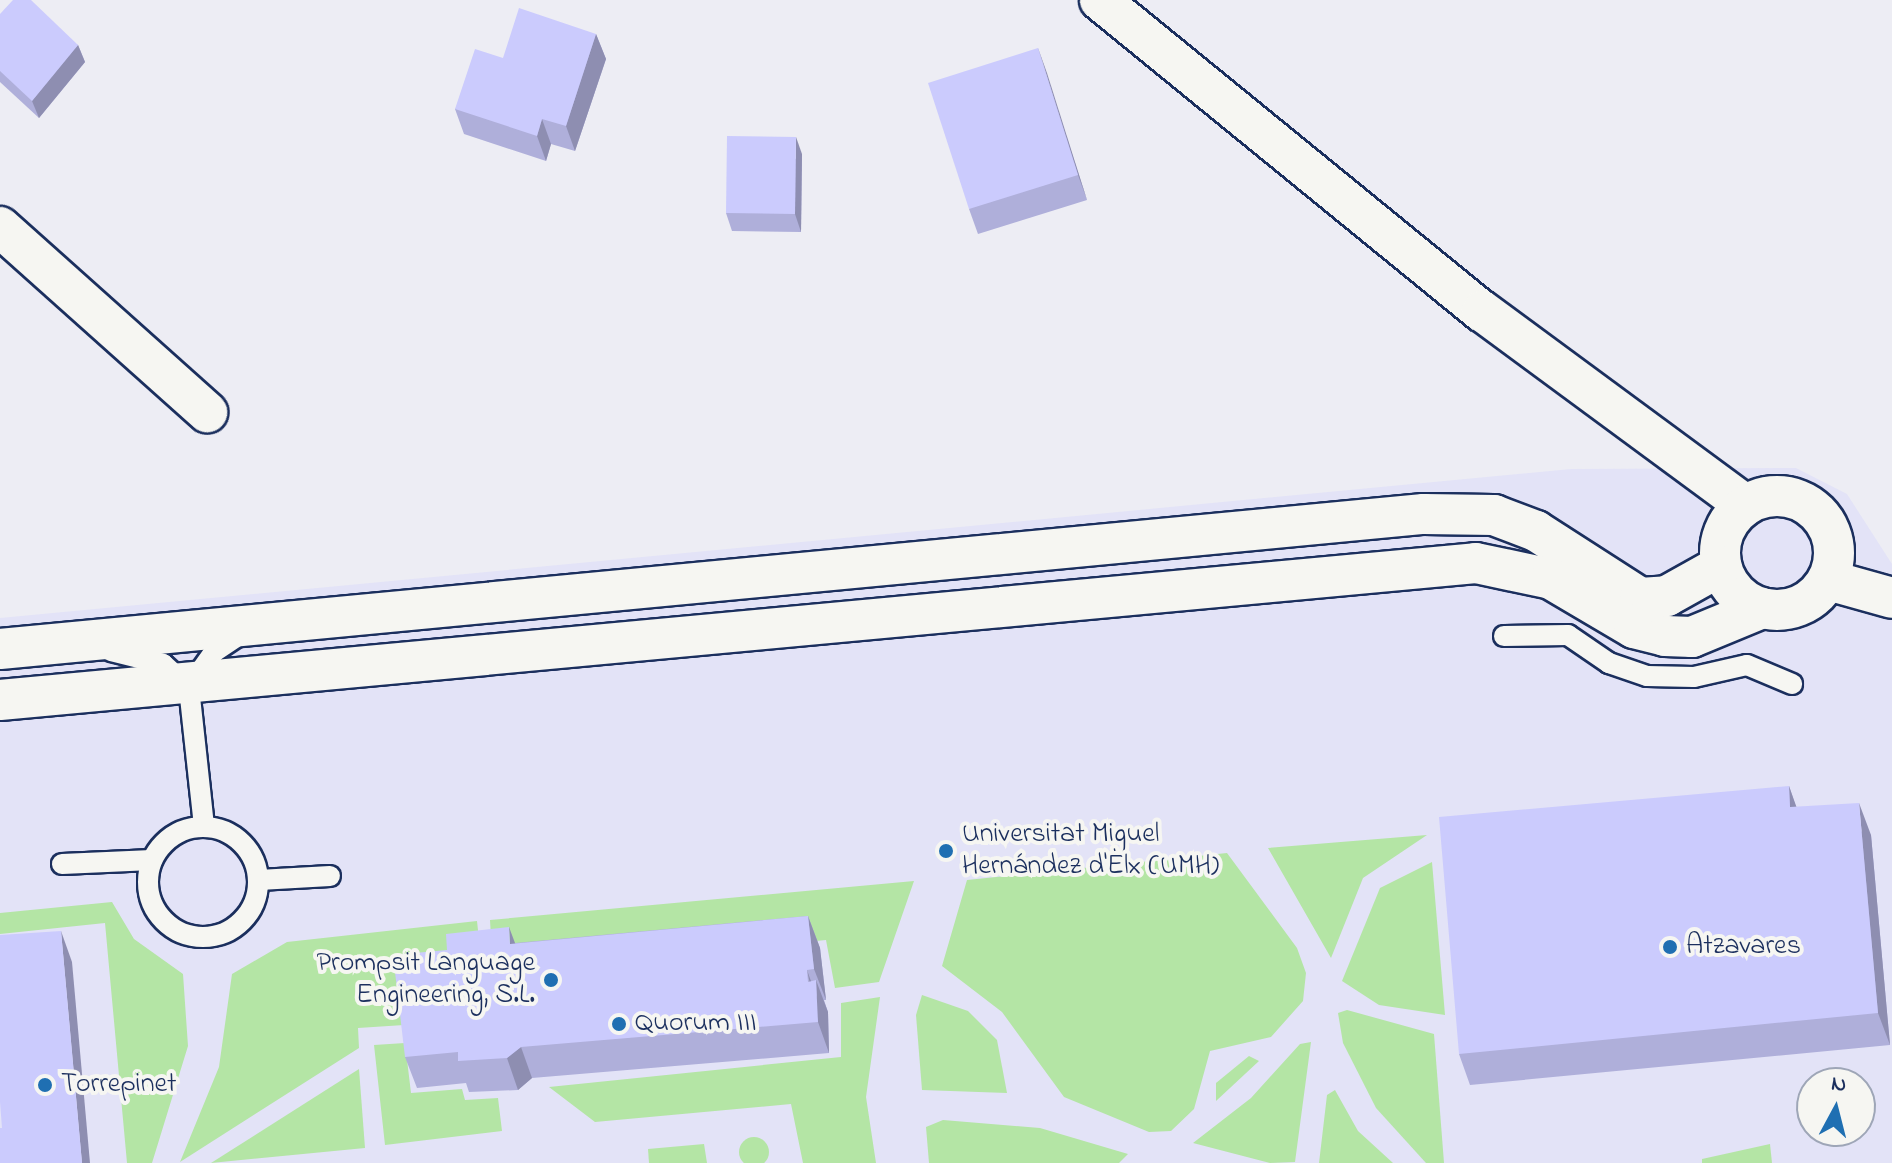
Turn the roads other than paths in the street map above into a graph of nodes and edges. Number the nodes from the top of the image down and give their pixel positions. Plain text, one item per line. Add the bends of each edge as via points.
1 (1100, 0) edge
2 (0, 227) edge
3 (207, 412) dead end
4 (1745, 505) junction
5 (1721, 566) junction
6 (1828, 580) junction
7 (1892, 598) edge
8 (1762, 608) junction
9 (254, 625) junction
10 (1504, 636) dead end
11 (63, 643) junction
12 (0, 649) edge
13 (1792, 684) dead end
14 (189, 687) junction
15 (0, 700) edge
16 (204, 826) junction
17 (152, 860) junction
18 (62, 864) dead end
19 (330, 876) dead end
20 (259, 880) junction

1 - 4 street via 1482,311
2 - 3 street
4 - 5 street via 1724,532
4 - 6 street via 1781,496 1815,511 1833,542
5 - 8 street via 1743,599
5 - 9 street via 1667,596 1640,598 1536,531 1494,515 1424,514
6 - 7 street
6 - 8 street via 1800,606
8 - 14 street via 1692,637 1665,636 1634,628 1551,579 1476,563
9 - 11 street
9 - 14 lane via 214,652
10 - 13 lane via 1568,635 1609,663 1647,676 1694,677 1747,665
11 - 12 street
11 - 14 lane via 163,664
14 - 15 street
14 - 16 lane
16 - 17 lane via 173,835
16 - 20 lane via 236,837
17 - 18 lane
17 - 20 lane via 155,910 197,937 241,922
19 - 20 lane

